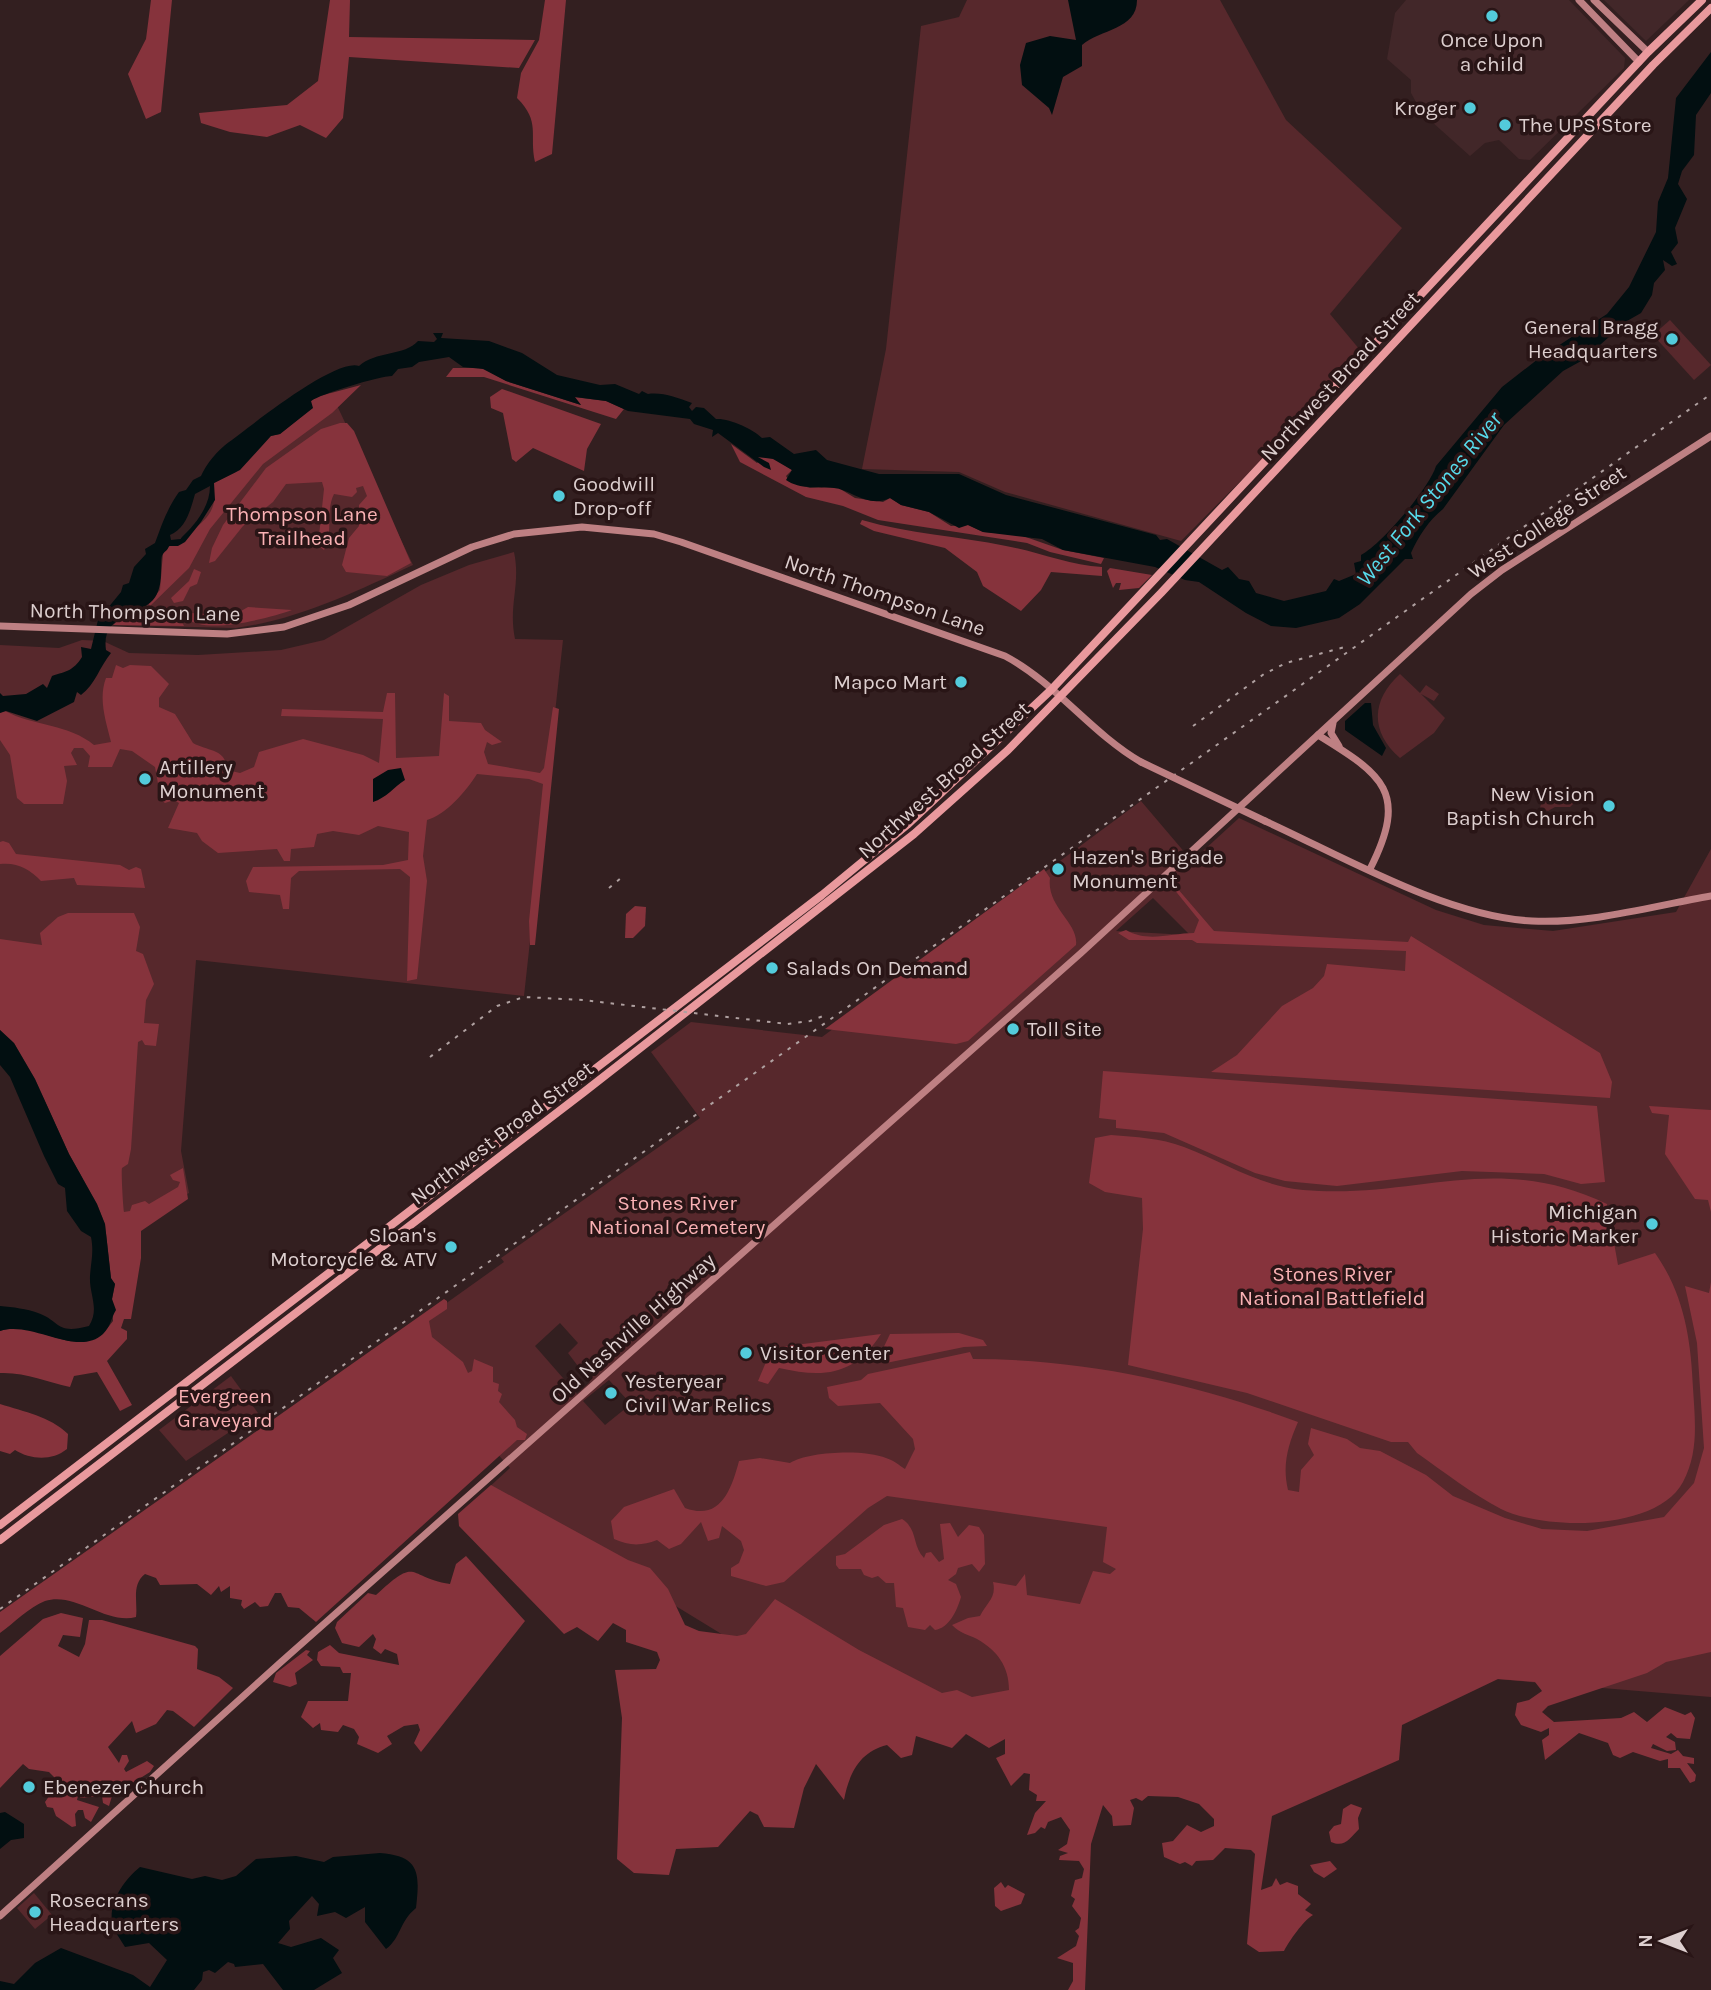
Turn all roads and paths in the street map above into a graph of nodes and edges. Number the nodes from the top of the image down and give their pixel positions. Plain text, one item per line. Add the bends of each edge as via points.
1 (1579, 0) edge
2 (1594, 0) edge
3 (1702, 0) edge
4 (1711, 8) edge
5 (1648, 52) junction
6 (1639, 62) junction
7 (1653, 65) junction
8 (1553, 155) junction
9 (1561, 163) junction
10 (1521, 189) junction
11 (1530, 197) junction
12 (1479, 234) junction
13 (1488, 243) junction
14 (1365, 356) junction
15 (1374, 365) junction
16 (1320, 405) junction
17 (1329, 414) junction
18 (1711, 436) edge
19 (0, 626) edge
20 (1051, 690) junction
21 (1060, 697) junction
22 (1334, 720) junction
23 (1318, 735) junction
24 (1342, 750) junction
25 (943, 793) junction
26 (951, 801) junction
27 (907, 825) junction
28 (914, 834) junction
29 (1370, 869) junction
30 (848, 873) junction
31 (855, 882) junction
32 (1711, 896) edge
33 (797, 914) junction
34 (803, 922) junction
35 (724, 970) junction
36 (731, 979) junction
37 (664, 1016) junction
38 (672, 1024) junction
39 (578, 1082) junction
40 (584, 1092) junction
41 (486, 1152) junction
42 (494, 1161) junction
43 (387, 1227) junction
44 (395, 1237) junction
45 (332, 1269) junction
46 (340, 1279) junction
47 (226, 1351) junction
48 (233, 1361) junction
49 (91, 1455) junction
50 (99, 1465) junction
51 (0, 1525) edge
52 (0, 1540) edge
53 (0, 1916) edge

1 - 6 main road
2 - 5 main road
3 - 5 main road, Northwest Broad Street
4 - 7 main road, Northwest Broad Street
5 - 6 main road, Northwest Broad Street
5 - 7 main road
6 - 7 main road
6 - 8 main road, Northwest Broad Street
7 - 9 main road, Northwest Broad Street
8 - 9 main road
8 - 10 main road, Northwest Broad Street
9 - 11 main road, Northwest Broad Street
10 - 11 main road
10 - 12 main road, Northwest Broad Street
11 - 13 main road, Northwest Broad Street
12 - 13 main road
12 - 14 main road, Northwest Broad Street
13 - 15 main road, Northwest Broad Street
14 - 15 main road
14 - 16 main road, Northwest Broad Street
15 - 17 main road, Northwest Broad Street
16 - 17 main road
16 - 20 main road, Northwest Broad Street
17 - 21 main road, Northwest Broad Street
18 - 22 main road, West College Street via 1486,582
19 - 20 main road, North Thompson Lane via 227,635 284,627 325,615 472,547 514,534 613,528 681,542 994,652 1026,668
20 - 21 main road, North Thompson Lane
20 - 25 main road, Northwest Broad Street
21 - 26 main road, Northwest Broad Street
21 - 29 main road, North Thompson Lane, bridge via 1098,733 1141,762
22 - 23 main road, West College Street
22 - 24 main road via 1331,733
23 - 24 main road
23 - 53 main road, Old Nashville Highway via 1089,946
24 - 29 main road via 1368,767 1387,799 1386,834
25 - 26 main road
25 - 27 main road, Northwest Broad Street
26 - 28 main road, Northwest Broad Street
27 - 28 main road
27 - 30 main road, Northwest Broad Street
28 - 31 main road, Northwest Broad Street
29 - 32 main road, North Thompson Lane via 1455,906 1532,921 1589,917
30 - 31 main road
30 - 33 main road, Northwest Broad Street
31 - 34 main road, Northwest Broad Street
33 - 34 main road
33 - 35 main road, Northwest Broad Street
34 - 36 main road, Northwest Broad Street
35 - 36 main road
35 - 37 main road, Northwest Broad Street
36 - 38 main road, Northwest Broad Street
37 - 38 main road
37 - 39 main road, Northwest Broad Street
38 - 40 main road, Northwest Broad Street
39 - 40 main road
39 - 41 main road, Northwest Broad Street
40 - 42 main road, Northwest Broad Street
41 - 42 main road
41 - 43 main road, Northwest Broad Street
42 - 44 main road, Northwest Broad Street
43 - 44 main road
43 - 45 main road, Northwest Broad Street
44 - 46 main road, Northwest Broad Street
45 - 46 main road
45 - 47 main road, Northwest Broad Street
46 - 48 main road, Northwest Broad Street
47 - 48 main road
47 - 49 main road, Northwest Broad Street
48 - 50 main road, Northwest Broad Street
49 - 50 main road
49 - 51 main road, Northwest Broad Street
50 - 52 main road, Northwest Broad Street

